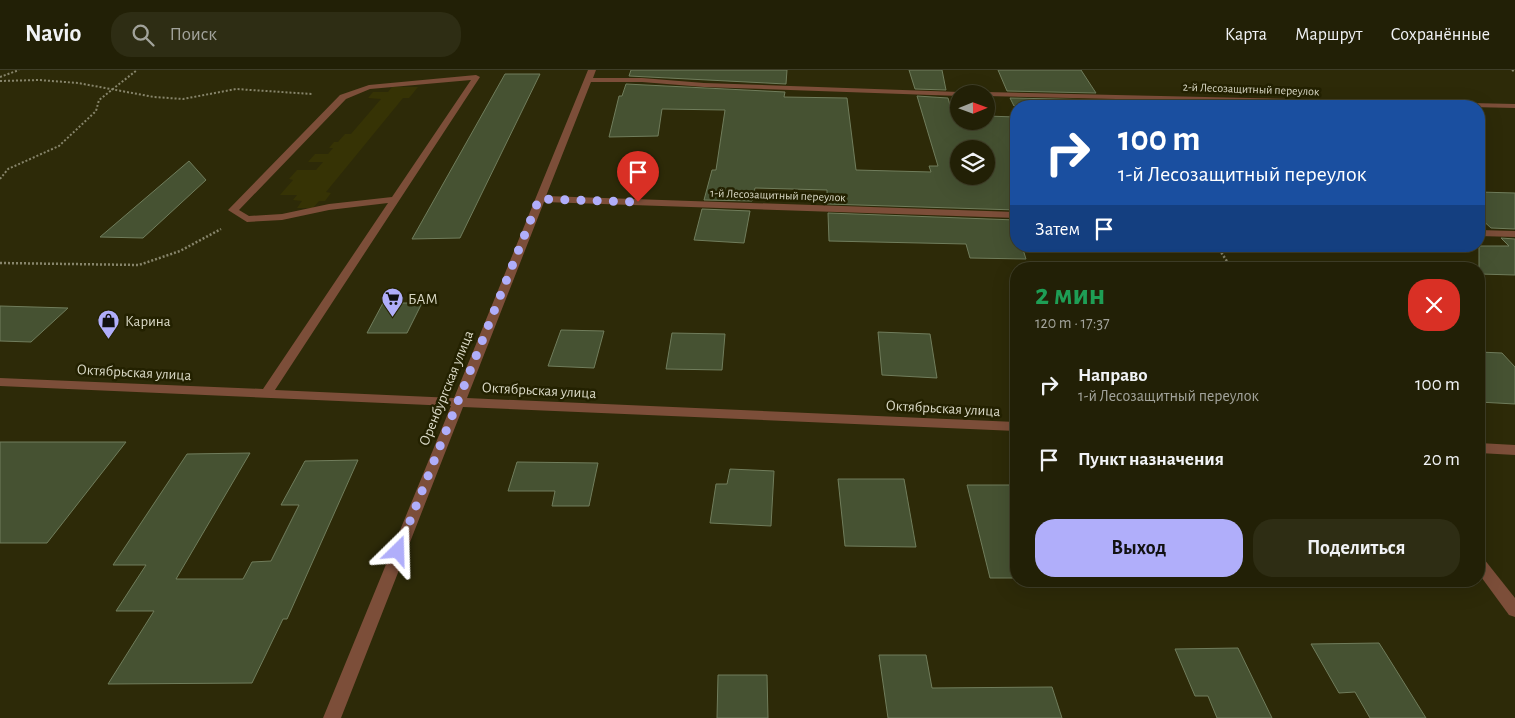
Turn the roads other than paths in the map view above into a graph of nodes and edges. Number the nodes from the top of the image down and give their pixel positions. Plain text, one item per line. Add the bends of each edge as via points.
1 (590, 75) edge
2 (950, 94) edge
3 (995, 94) edge
4 (1219, 100) edge
5 (1485, 105) edge
6 (1515, 106) edge
7 (395, 199) junction
8 (539, 199) junction
9 (1010, 215) edge
10 (1485, 233) edge
11 (1515, 234) edge
12 (0, 382) edge
13 (266, 394) junction
14 (458, 402) junction
15 (1010, 427) edge
16 (1485, 448) edge
17 (1515, 450) edge
18 (1485, 571) edge
19 (1515, 610) edge
20 (332, 718) edge

1 - 2 street via 704,85
1 - 8 street, Оренбургская улица
3 - 4 street, 2-й Лесозащитный переулок
5 - 6 street, 2-й Лесозащитный переулок
7 - 7 street via 476,77 369,87 343,97 233,210 247,219 282,217
7 - 13 street
8 - 9 street, 1-й Лесозащитный переулок
8 - 14 street, Оренбургская улица
10 - 11 street
12 - 13 street, Октябрьская улица
13 - 14 street, Октябрьская улица
14 - 15 street, Октябрьская улица
14 - 20 street, Оренбургская улица
16 - 17 street
18 - 19 street

